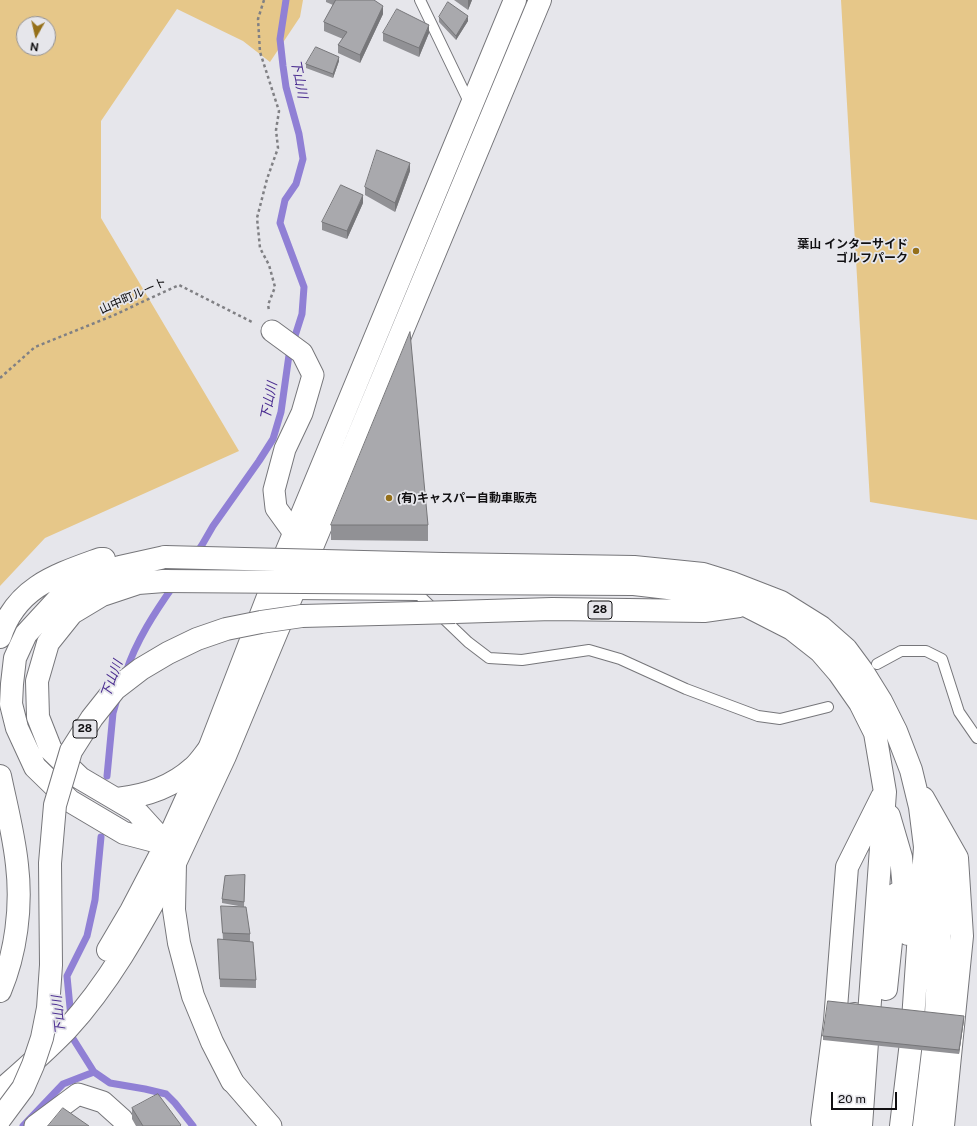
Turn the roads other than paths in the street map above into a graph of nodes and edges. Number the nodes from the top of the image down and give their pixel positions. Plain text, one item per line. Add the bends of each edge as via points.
1 (420, 0) edge
2 (515, 0) edge
3 (540, 0) edge
4 (471, 106) junction
5 (275, 333) road end
6 (294, 533) junction
7 (166, 557) junction
8 (443, 573) junction
9 (269, 594) junction
10 (293, 594) junction
11 (745, 605) junction
12 (0, 637) edge
13 (877, 664) dead end
14 (828, 707) dead end
15 (977, 738) edge
16 (209, 749) junction
17 (0, 776) edge
18 (913, 781) junction
19 (885, 797) junction
20 (117, 800) junction
21 (883, 826) junction
22 (944, 836) junction
23 (166, 844) junction
24 (901, 857) junction
25 (175, 863) junction
26 (0, 991) edge
27 (85, 995) junction
28 (50, 1036) junction
29 (0, 1073) edge
30 (232, 1081) joint
31 (0, 1091) edge
32 (0, 1119) edge
33 (35, 1126) edge
34 (126, 1126) edge
35 (271, 1126) edge
36 (823, 1126) edge
37 (842, 1126) edge
38 (861, 1126) edge
39 (875, 1126) edge
40 (889, 1126) edge
41 (901, 1126) edge
42 (924, 1126) edge
43 (943, 1126) edge

1 - 4 lane
2 - 4 main road
3 - 10 main road
4 - 6 main road
5 - 6 street via 302,353 313,375 302,413 285,449 274,490 276,508
6 - 9 main road
7 - 8 main road, bridge
7 - 12 main road via 100,559 58,574 33,589 14,608
7 - 23 main road via 92,576 62,594 26,634 15,658 11,704 17,728 35,767 70,801 124,833
8 - 11 main road via 634,584 702,592
8 - 18 main road via 634,567 703,574 781,602 821,627 846,649 863,672 881,700 896,732
8 - 20 main road, bridge via 138,583 102,595 72,613 48,643 37,681 38,717 51,750 80,778
9 - 10 lane
9 - 16 main road
10 - 14 lane via 419,595 468,642 489,658 522,660 589,650 620,659 686,689 758,716 780,719
10 - 25 main road via 226,756
11 - 19 main road via 792,629 820,651 839,673 860,703 875,733
11 - 32 main road, 28, bridge via 704,611 552,610 302,616 226,629 197,639 141,669 115,689 71,751 55,805 50,863 51,965 48,1008 33,1065 23,1088
13 - 15 lane via 901,651 926,651 942,659 959,712
16 - 20 main road via 194,768 174,783 155,792
16 - 23 main road
17 - 26 main road via 17,866 19,902 14,947
18 - 22 main road
18 - 41 main road via 920,806 925,847 912,1034
19 - 21 main road
19 - 24 main road
19 - 36 main road via 846,866 835,1021
20 - 23 main road via 136,811
21 - 37 main road via 868,862
21 - 38 main road
22 - 42 main road via 935,1035
22 - 43 main road via 957,858 962,936
23 - 25 main road
23 - 27 main road
24 - 39 main road via 894,906
24 - 40 main road via 909,943
25 - 27 main road via 121,958
25 - 30 main road via 174,910 179,943 193,996
27 - 28 main road via 64,1011
28 - 29 main road
28 - 31 main road
30 - 35 street
33 - 34 street via 78,1094 103,1102

